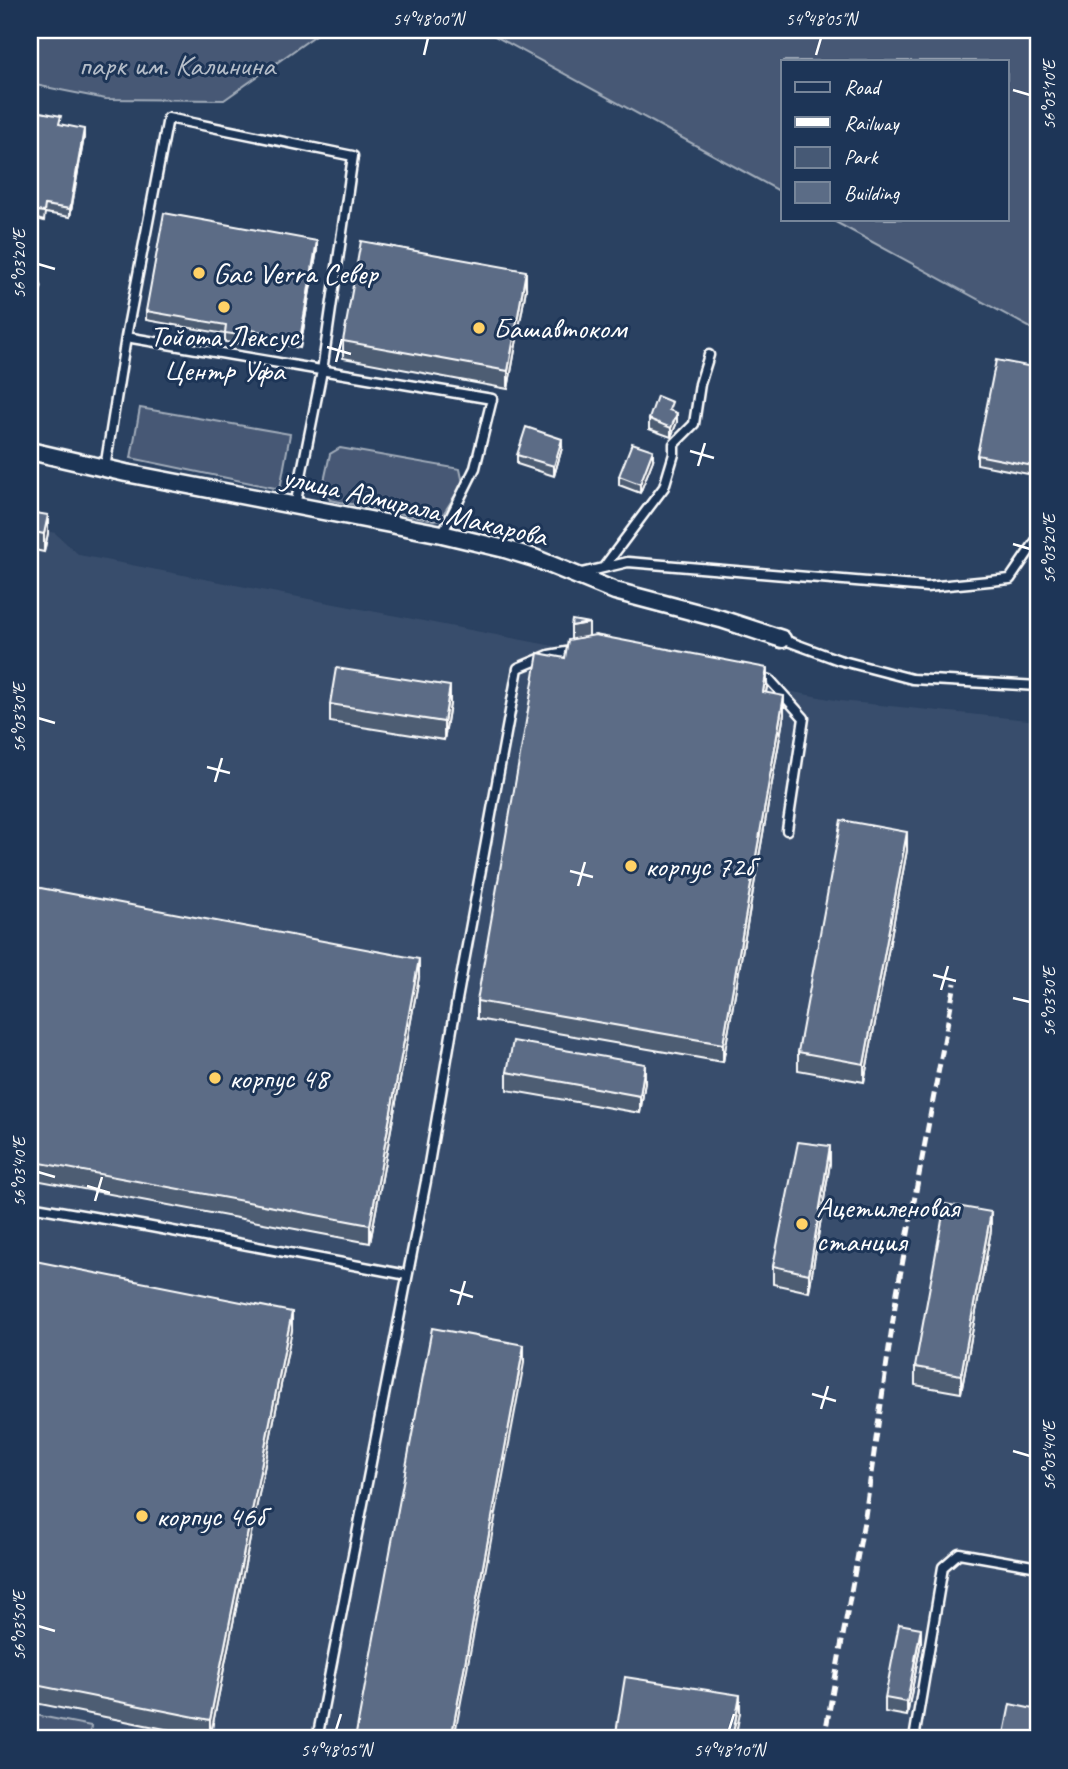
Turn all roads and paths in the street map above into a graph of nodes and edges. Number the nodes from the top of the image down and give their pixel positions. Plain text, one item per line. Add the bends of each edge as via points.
1 (126, 337) junction
2 (709, 355) dead end
3 (322, 371) junction
4 (30, 451) edge
5 (105, 468) junction
6 (295, 506) junction
7 (442, 534) junction
8 (1038, 538) edge
9 (604, 567) junction
10 (575, 575) junction
11 (782, 639) joint
12 (583, 648) edge
13 (743, 675) edge
14 (1038, 686) edge
15 (787, 830) dead end
16 (30, 1206) edge
17 (407, 1275) junction
18 (1038, 1567) edge
19 (317, 1739) edge
20 (914, 1739) edge

1 - 3 lane
1 - 3 lane via 168,118 353,156
1 - 5 lane
2 - 9 lane via 694,424 674,444 664,487
3 - 6 lane
3 - 7 lane via 492,400 475,468
4 - 5 street, улица Адмирала Макарова
5 - 6 street, улица Адмирала Макарова
6 - 7 street, улица Адмирала Макарова
7 - 10 street, улица Адмирала Макарова via 505,549
8 - 9 lane via 1010,579 926,587 628,562
9 - 10 lane
10 - 11 street, улица Адмирала Макарова
11 - 14 lane via 912,679
12 - 17 lane via 518,668
13 - 15 lane via 770,680 804,718
16 - 17 lane
17 - 19 lane
18 - 20 lane via 959,1553 943,1567

